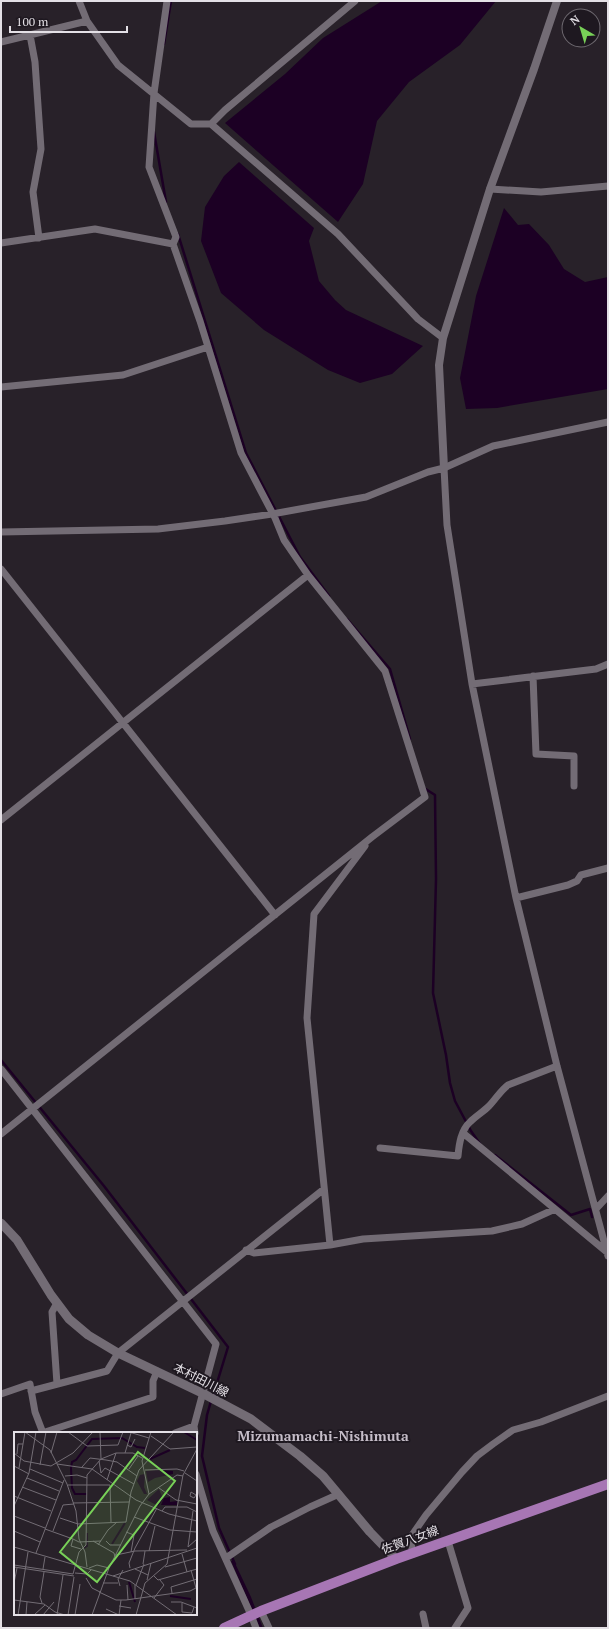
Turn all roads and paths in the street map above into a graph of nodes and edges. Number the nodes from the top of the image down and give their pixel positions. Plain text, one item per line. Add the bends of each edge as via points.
1 (79, 1) edge
2 (166, 1) edge
3 (354, 1) edge
4 (557, 1) edge
5 (87, 21) junction
6 (30, 35) junction
7 (1, 42) edge
8 (154, 93) junction
9 (211, 124) junction
10 (608, 186) edge
11 (490, 189) junction
12 (39, 238) junction
13 (1, 243) edge
14 (173, 244) junction
15 (443, 338) junction
16 (208, 347) junction
17 (1, 387) edge
18 (608, 422) edge
19 (444, 468) junction
20 (272, 514) junction
21 (1, 532) edge
22 (1, 569) edge
23 (308, 576) junction
24 (608, 664) edge
25 (533, 676) junction
26 (472, 684) junction
27 (123, 723) junction
28 (574, 786) dead end
29 (1, 820) edge
30 (372, 836) junction
31 (608, 868) edge
32 (516, 898) junction
33 (275, 915) junction
34 (557, 1066) junction
35 (1, 1069) edge
36 (32, 1108) junction
37 (463, 1133) junction
38 (1, 1134) edge
39 (380, 1148) dead end
40 (324, 1189) junction
41 (608, 1196) edge
42 (555, 1209) junction
43 (596, 1209) junction
44 (1, 1223) edge
45 (330, 1245) junction
46 (246, 1250) junction
47 (608, 1254) edge
48 (183, 1300) junction
49 (57, 1303) junction
50 (118, 1353) junction
51 (157, 1371) junction
52 (57, 1384) junction
53 (31, 1391) junction
54 (1, 1394) edge
55 (204, 1394) junction
56 (608, 1396) edge
57 (195, 1430) edge
58 (43, 1432) edge
59 (46, 1432) edge
60 (182, 1432) edge
61 (197, 1477) edge
62 (608, 1484) edge
63 (339, 1494) junction
64 (448, 1541) junction
65 (413, 1554) junction
66 (226, 1558) junction
67 (396, 1559) junction
68 (261, 1611) junction
69 (423, 1614) dead end
70 (251, 1615) junction
71 (224, 1628) edge
72 (256, 1628) edge
73 (268, 1628) edge
74 (426, 1628) edge
75 (455, 1628) edge

1 - 5 street
2 - 8 street
3 - 9 street
4 - 11 street
5 - 6 street
5 - 8 street via 118,65
6 - 7 street
6 - 12 street via 35,62 41,149 33,192
8 - 9 street via 191,124
8 - 14 street via 150,167 176,237
9 - 15 street via 338,234 418,318
10 - 11 street via 541,192
11 - 15 street
12 - 13 street
12 - 14 street via 95,230
14 - 16 street
15 - 19 street via 438,365
16 - 17 street via 123,374
16 - 20 street via 241,453
18 - 19 street via 493,446
19 - 20 street via 366,497
19 - 26 street via 447,526
20 - 21 street via 158,529
20 - 23 street via 284,540
22 - 27 street
23 - 27 street
23 - 30 street via 386,671 424,797
24 - 25 street via 596,670
25 - 26 street
25 - 28 street via 536,754 574,756
26 - 32 street
27 - 29 street
27 - 33 street
30 - 33 street
30 - 40 street via 314,914 307,1018
31 - 32 street via 581,875 577,881 568,885
32 - 34 street
33 - 36 street
34 - 37 street via 502,1089 482,1114 469,1122
34 - 43 street
35 - 36 street
36 - 38 street
36 - 48 street
37 - 39 street via 458,1156
37 - 42 street
40 - 45 street
40 - 46 street
41 - 43 street
42 - 45 street via 522,1224 492,1231 363,1239
42 - 47 street
43 - 47 street
44 - 49 main road, 本村田川線 via 17,1240
45 - 46 street via 254,1253
46 - 48 street
48 - 50 street
48 - 55 street via 216,1344
49 - 50 main road, 本村田川線 via 69,1319 88,1335
49 - 52 street via 52,1312
50 - 51 main road, 本村田川線
50 - 52 street via 107,1371
51 - 55 main road, 本村田川線
51 - 59 street via 153,1381 154,1397
52 - 53 street
53 - 54 street via 30,1384
53 - 58 street
55 - 57 street
55 - 63 main road, 本村田川線 via 257,1424 306,1461
56 - 65 street via 513,1430 477,1456 426,1515 410,1538
57 - 60 street
61 - 66 street via 213,1531
62 - 64 main road, 佐賀八女線
63 - 66 street via 271,1527
63 - 67 main road, 本村田川線
64 - 65 main road, 佐賀八女線
64 - 75 street via 468,1608
65 - 67 main road, 佐賀八女線
66 - 70 street
67 - 68 main road, 佐賀八女線
68 - 70 main road, 佐賀八女線
68 - 73 street
69 - 74 street
70 - 71 main road, 佐賀八女線
70 - 72 street

